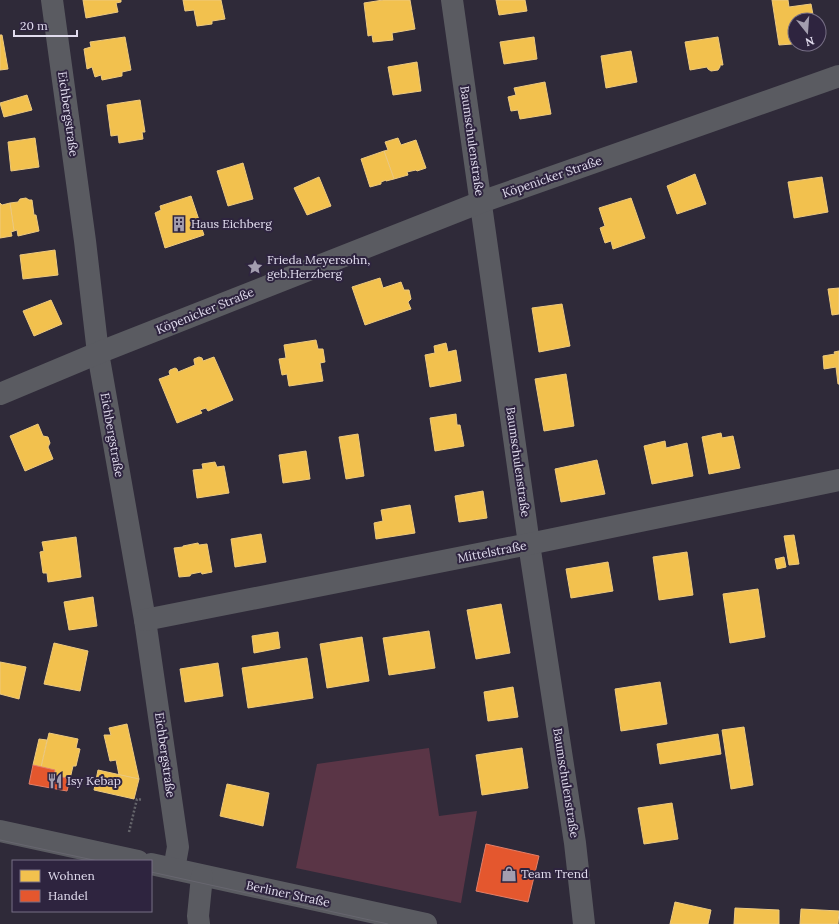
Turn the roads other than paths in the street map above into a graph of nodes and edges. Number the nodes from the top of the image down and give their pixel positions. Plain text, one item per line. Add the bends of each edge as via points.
1 (52, 0) edge
2 (452, 0) edge
3 (839, 76) edge
4 (481, 202) junction
5 (98, 353) junction
6 (0, 394) edge
7 (839, 480) edge
8 (529, 544) junction
9 (145, 620) junction
10 (0, 831) edge
11 (133, 860) edge
12 (152, 864) edge
13 (174, 869) junction
14 (202, 876) junction
15 (200, 924) edge
16 (426, 924) edge
17 (584, 924) edge

1 - 5 street, Eichbergstraße
2 - 4 street, Baumschulenstraße
3 - 4 street, Köpenicker Straße
4 - 5 street, Köpenicker Straße
4 - 8 street, Baumschulenstraße
5 - 6 street, Köpenicker Straße
5 - 9 street, Eichbergstraße
7 - 8 street, Mittelstraße
8 - 9 street, Mittelstraße
8 - 17 street, Baumschulenstraße via 575,843
9 - 13 street, Eichbergstraße via 178,847
10 - 11 street
12 - 13 street, Berliner Straße
13 - 14 street, Berliner Straße
14 - 15 street via 198,916
14 - 16 street, Berliner Straße

